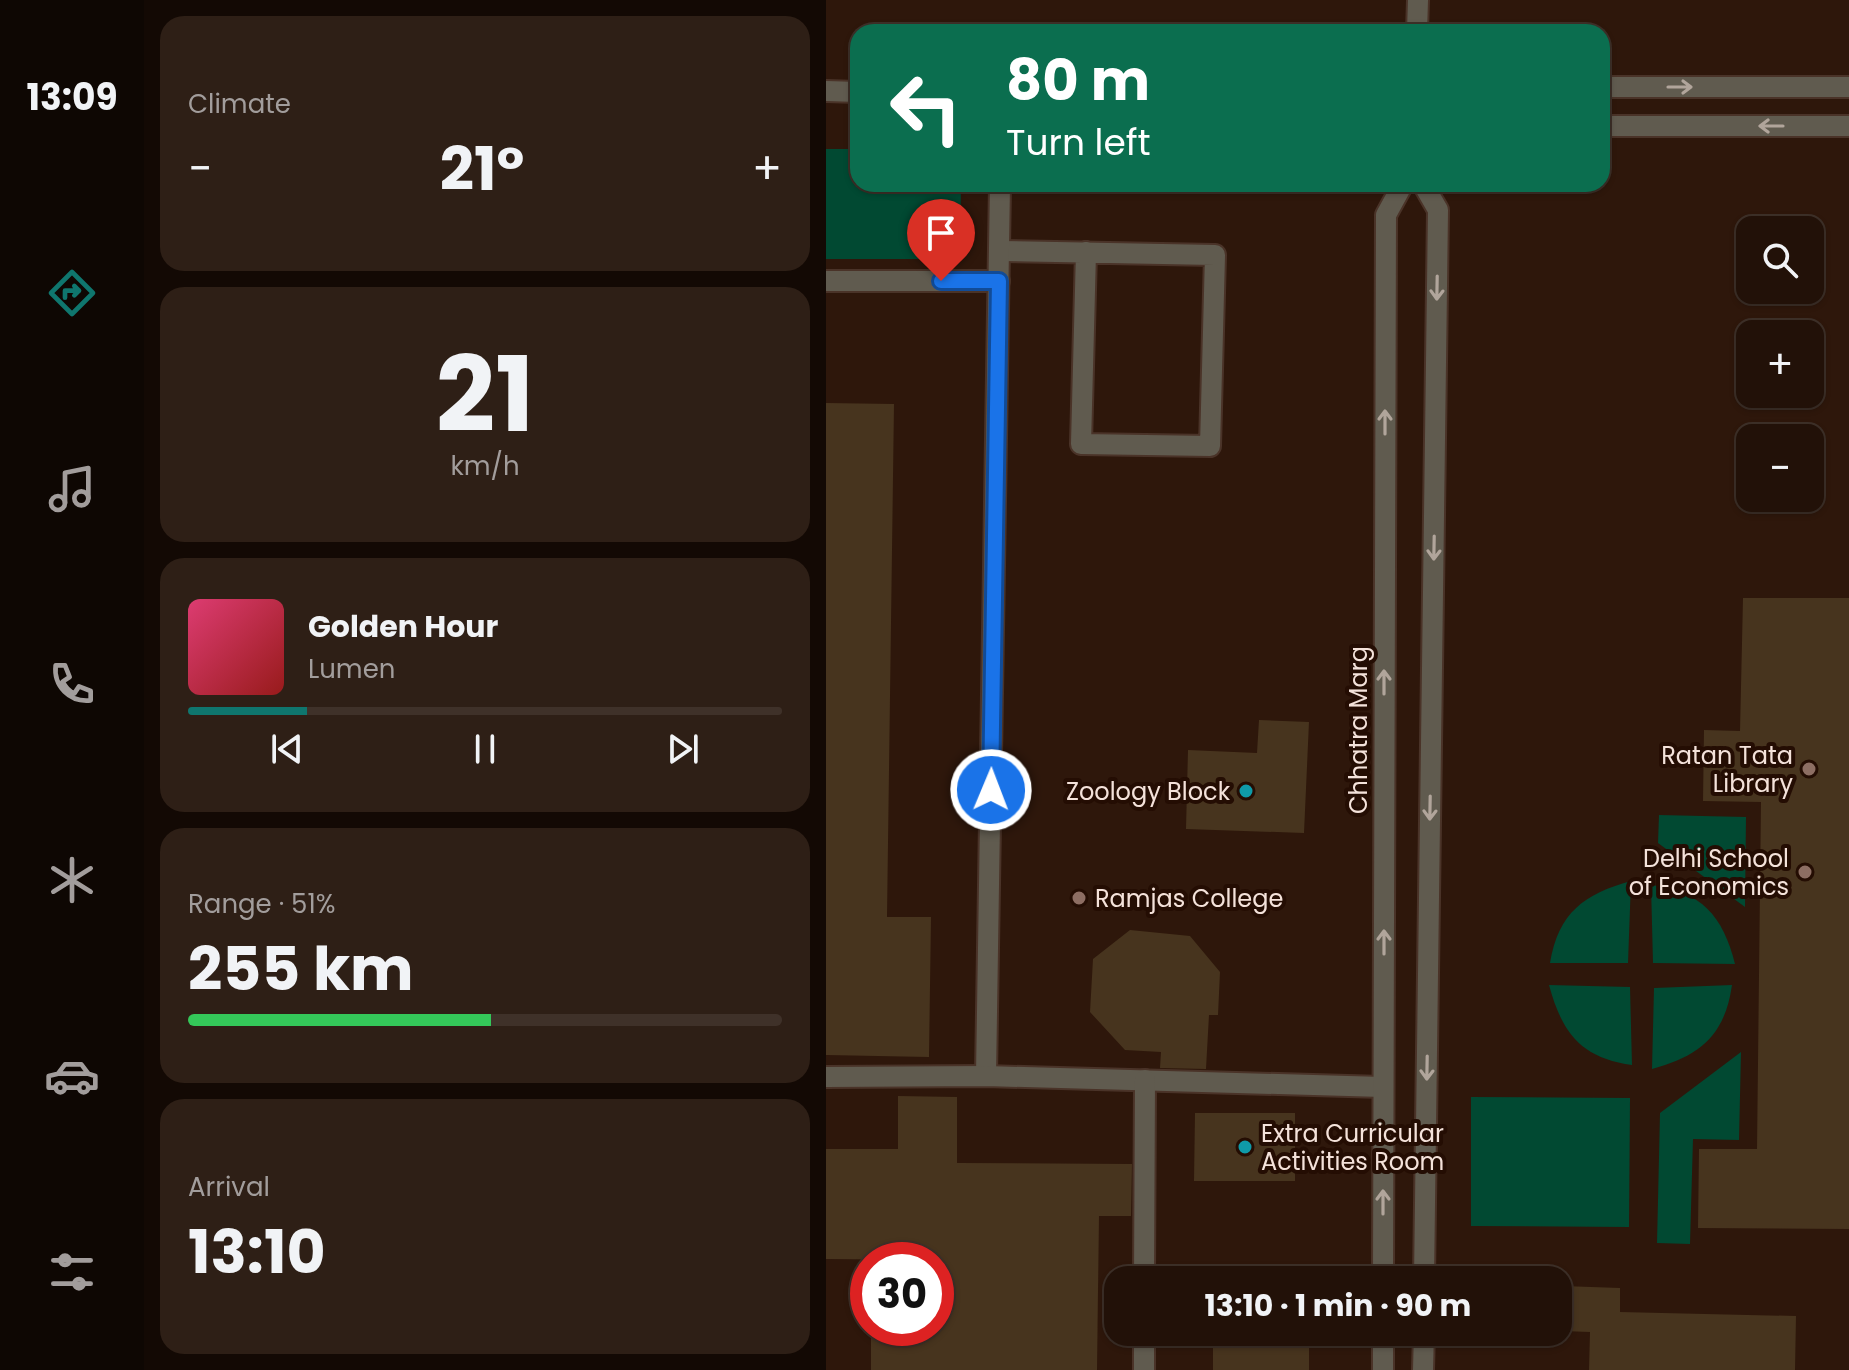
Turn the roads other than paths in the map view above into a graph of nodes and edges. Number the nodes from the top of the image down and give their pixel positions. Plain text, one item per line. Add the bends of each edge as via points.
1 (1418, 0) edge
2 (1417, 24) edge
3 (1610, 87) edge
4 (1849, 87) edge
5 (826, 91) edge
6 (850, 92) edge
7 (1610, 126) edge
8 (1849, 126) edge
9 (1000, 192) edge
10 (1399, 192) edge
11 (1428, 192) edge
12 (999, 251) junction
13 (1086, 252) junction
14 (826, 281) edge
15 (999, 281) junction
16 (986, 1076) junction
17 (826, 1077) edge
18 (1145, 1080) junction
19 (1383, 1087) junction
20 (1144, 1266) edge
21 (1383, 1266) edge
22 (1424, 1266) edge
23 (1144, 1346) edge
24 (1383, 1346) edge
25 (1424, 1346) edge
26 (1144, 1370) edge
27 (1383, 1370) edge
28 (1423, 1370) edge

1 - 2 street
3 -> 4 street
5 - 6 street
8 -> 7 street
9 - 12 street
19 -> 10 street, Chhatra Marg via 1386,215
11 -> 22 street via 1438,210
12 - 13 street
12 - 15 street
13 - 13 street via 1215,255 1210,446 1081,444
14 - 15 street
15 - 16 street
16 - 17 street
16 - 18 street
18 - 19 street
18 - 20 street
21 -> 19 street, Chhatra Marg
23 - 26 street
24 - 27 street
25 - 28 street

